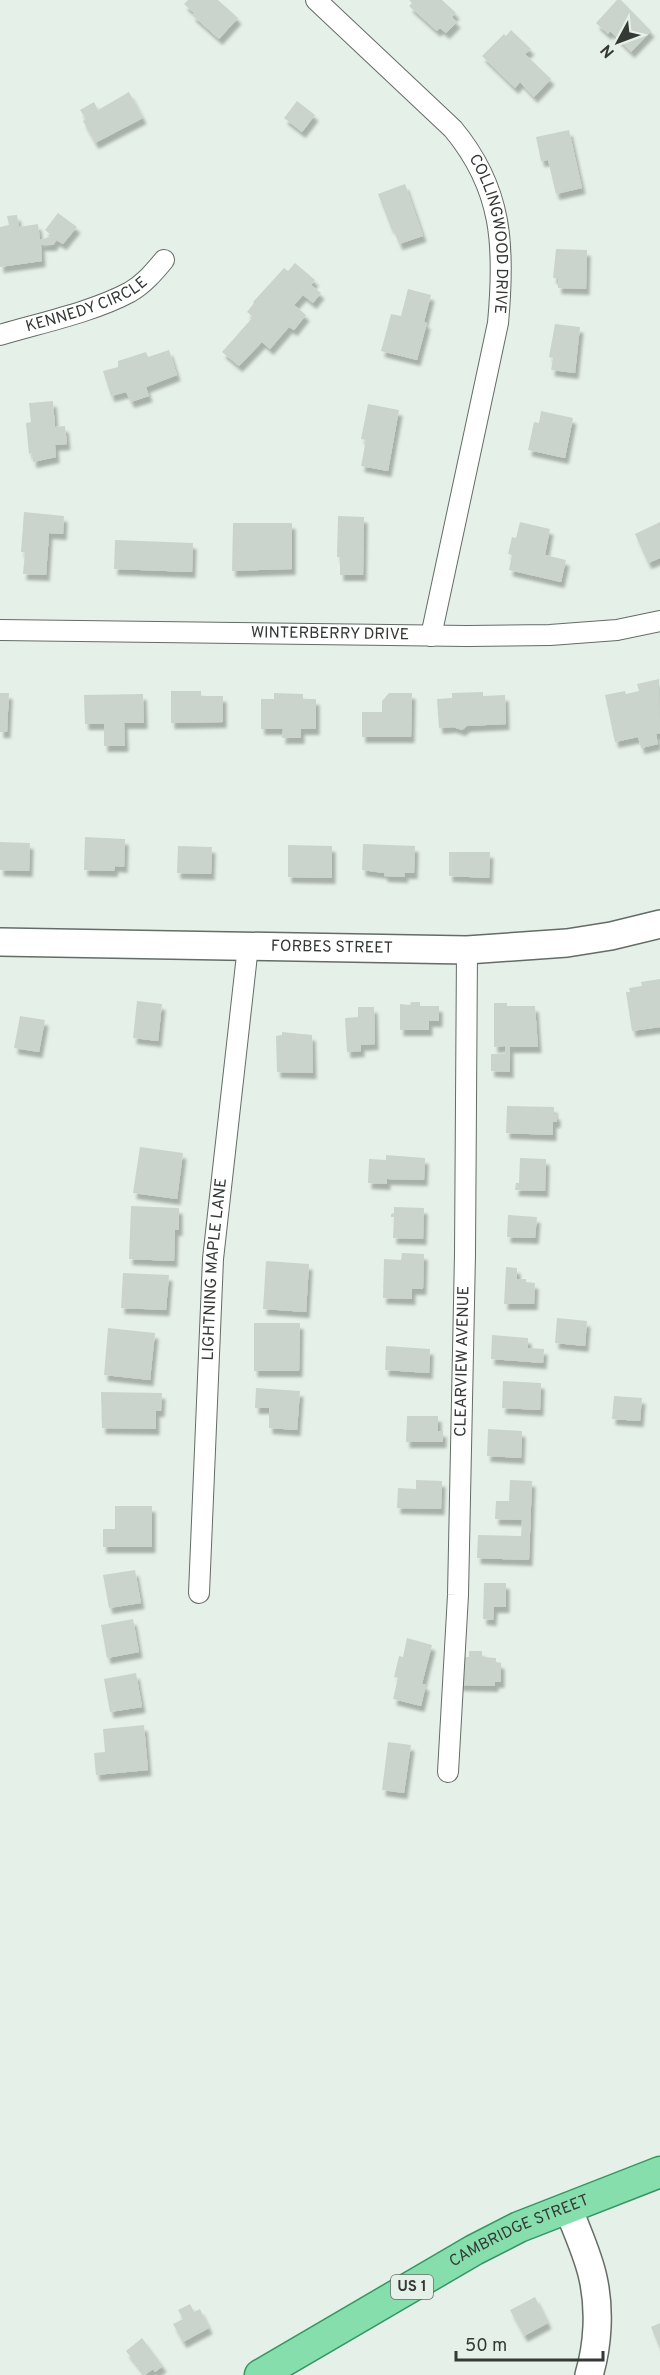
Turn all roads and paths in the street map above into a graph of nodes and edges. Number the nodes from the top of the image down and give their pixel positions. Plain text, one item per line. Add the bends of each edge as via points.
1 (316, 0) edge
2 (164, 260) dead end
3 (0, 335) edge
4 (660, 621) edge
5 (0, 630) edge
6 (431, 636) junction
7 (660, 924) edge
8 (0, 942) edge
9 (248, 946) junction
10 (467, 950) junction
11 (199, 1593) dead end
12 (448, 1772) dead end
13 (660, 2172) edge
14 (568, 2207) junction
15 (260, 2375) edge
16 (589, 2375) edge

1 - 6 street, COLLINGWOOD DRIVE via 453,129 470,150 482,169 500,239 498,323
2 - 3 street, KENNEDY CIRCLE via 130,292
4 - 6 street, WINTERBERRY DRIVE via 617,630 550,635
5 - 6 street, WINTERBERRY DRIVE
7 - 10 street, FORBES STREET via 567,943
8 - 9 street, FORBES STREET
9 - 10 street, FORBES STREET
9 - 11 street, LIGHTNING MAPLE LANE via 213,1260
10 - 12 street, CLEARVIEW AVENUE via 458,1584
13 - 14 main road, CAMBRIDGE STREET / US 1
14 - 15 main road, CAMBRIDGE STREET / US 1 via 474,2250
14 - 16 street via 593,2277 597,2308

